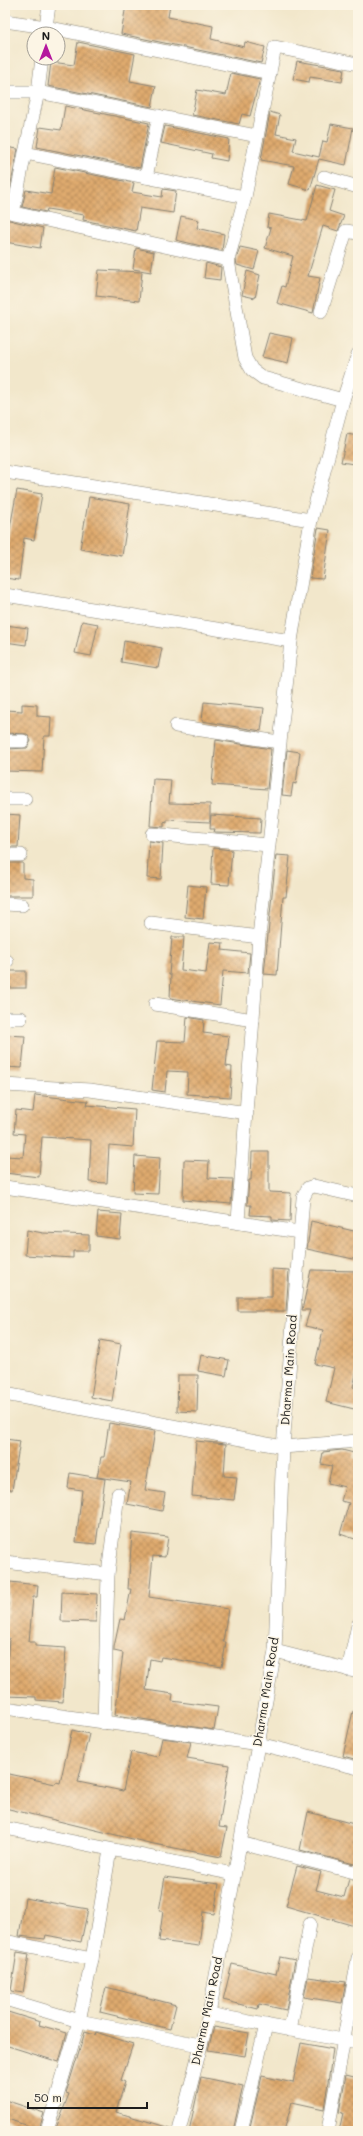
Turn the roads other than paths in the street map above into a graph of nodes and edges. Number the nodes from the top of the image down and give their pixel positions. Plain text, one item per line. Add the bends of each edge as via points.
1 (49, 5) edge
2 (5, 21) edge
3 (26, 26) edge
4 (46, 26) edge
5 (66, 35) edge
6 (358, 64) edge
7 (41, 66) edge
8 (270, 73) junction
9 (5, 92) edge
10 (38, 92) junction
11 (159, 116) junction
12 (257, 136) junction
13 (26, 153) junction
14 (146, 177) junction
15 (324, 177) dead end
16 (358, 186) edge
17 (244, 196) junction
18 (9, 212) edge
19 (358, 233) edge
20 (228, 260) junction
21 (321, 312) dead end
22 (358, 354) edge
23 (343, 400) junction
24 (5, 472) edge
25 (311, 520) junction
26 (5, 595) edge
27 (291, 641) junction
28 (176, 726) dead end
29 (5, 741) edge
30 (23, 741) dead end
31 (279, 742) junction
32 (5, 799) edge
33 (25, 799) dead end
34 (152, 834) dead end
35 (268, 845) junction
36 (5, 855) edge
37 (21, 856) dead end
38 (5, 904) edge
39 (22, 905) dead end
40 (151, 924) dead end
41 (259, 937) junction
42 (155, 1004) dead end
43 (5, 1018) edge
44 (21, 1018) dead end
45 (253, 1020) junction
46 (5, 1085) edge
47 (247, 1113) junction
48 (5, 1187) edge
49 (358, 1196) edge
50 (238, 1221) junction
51 (299, 1232) junction
52 (5, 1394) edge
53 (358, 1441) edge
54 (283, 1447) junction
55 (118, 1494) dead end
56 (5, 1562) edge
57 (108, 1574) junction
58 (358, 1625) edge
59 (275, 1651) junction
60 (353, 1671) edge
61 (5, 1708) edge
62 (104, 1723) junction
63 (259, 1744) junction
64 (358, 1768) edge
65 (5, 1828) edge
66 (240, 1843) junction
67 (110, 1850) junction
68 (358, 1873) edge
69 (234, 1874) junction
70 (310, 1924) dead end
71 (5, 1941) edge
72 (358, 1958) edge
73 (92, 1959) junction
74 (5, 2000) edge
75 (208, 2014) junction
76 (79, 2021) junction
77 (266, 2025) junction
78 (290, 2030) junction
79 (343, 2041) junction
80 (358, 2043) edge
81 (200, 2045) junction
82 (47, 2131) edge
83 (179, 2131) edge
84 (241, 2131) edge
85 (328, 2131) edge

1 - 4 street
2 - 3 street
5 - 8 street
6 - 8 street via 276,47
7 - 10 street
8 - 12 street
9 - 10 street
10 - 11 street
10 - 13 street
11 - 12 street
11 - 14 street
12 - 17 street
13 - 14 street
13 - 18 street
14 - 17 street
15 - 16 street
17 - 20 street
18 - 20 street
19 - 21 street via 346,231
20 - 23 street via 244,358 252,370 263,378
22 - 23 street
23 - 25 street
24 - 25 street
25 - 27 street
26 - 27 street
27 - 31 street
28 - 31 street
29 - 30 street
31 - 35 street
32 - 33 street
34 - 35 street
35 - 41 street
36 - 37 street
38 - 39 street
40 - 41 street
41 - 45 street
42 - 45 street
43 - 44 street
45 - 47 street
46 - 47 street via 90,1090
47 - 50 street
48 - 50 street
49 - 51 street, Dharma Main Road via 320,1187 308,1188
50 - 51 street
51 - 54 street, Dharma Main Road
52 - 54 street
53 - 54 street
54 - 59 street, Dharma Main Road
55 - 57 street
56 - 57 street
57 - 62 street
58 - 60 street
59 - 60 street
59 - 63 street, Dharma Main Road
61 - 62 street
62 - 63 street
63 - 64 street
63 - 66 street, Dharma Main Road
65 - 67 street
66 - 68 street
66 - 69 street, Dharma Main Road
67 - 69 street
67 - 73 street
69 - 75 street, Dharma Main Road
70 - 78 street
71 - 73 street
72 - 79 street
73 - 76 street
74 - 76 street
75 - 77 street
75 - 81 street, Dharma Main Road
76 - 81 street
76 - 82 street
77 - 78 street
77 - 84 street
78 - 79 street
79 - 80 street
79 - 85 street
81 - 83 street, Dharma Main Road

